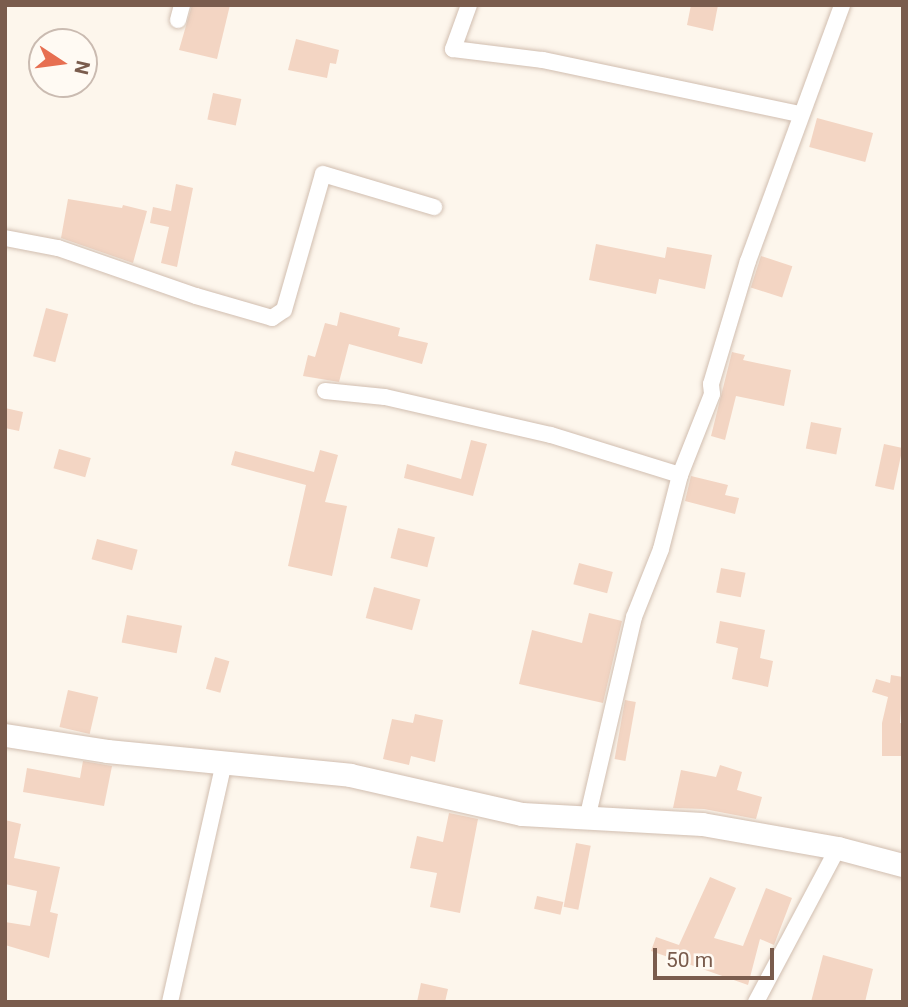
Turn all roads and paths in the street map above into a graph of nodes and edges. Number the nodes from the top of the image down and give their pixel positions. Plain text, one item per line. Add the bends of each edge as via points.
1 (469, 5) edge
2 (842, 5) edge
3 (800, 114) junction
4 (434, 207) dead end
5 (5, 238) edge
6 (325, 391) dead end
7 (680, 475) junction
8 (5, 735) edge
9 (224, 762) junction
10 (587, 819) junction
11 (838, 848) junction
12 (903, 866) edge
13 (170, 1002) edge
14 (756, 1002) edge

1 - 3 street via 453,49 542,60
2 - 3 street via 808,103
3 - 7 street via 748,261 711,384 712,394
4 - 5 street via 323,174 284,310 272,318 58,248
6 - 7 street via 385,397 551,435
7 - 10 street via 661,549 634,617
8 - 9 street
9 - 10 street via 349,775 522,814
9 - 13 street
10 - 11 street via 702,824
11 - 12 street
11 - 14 street

